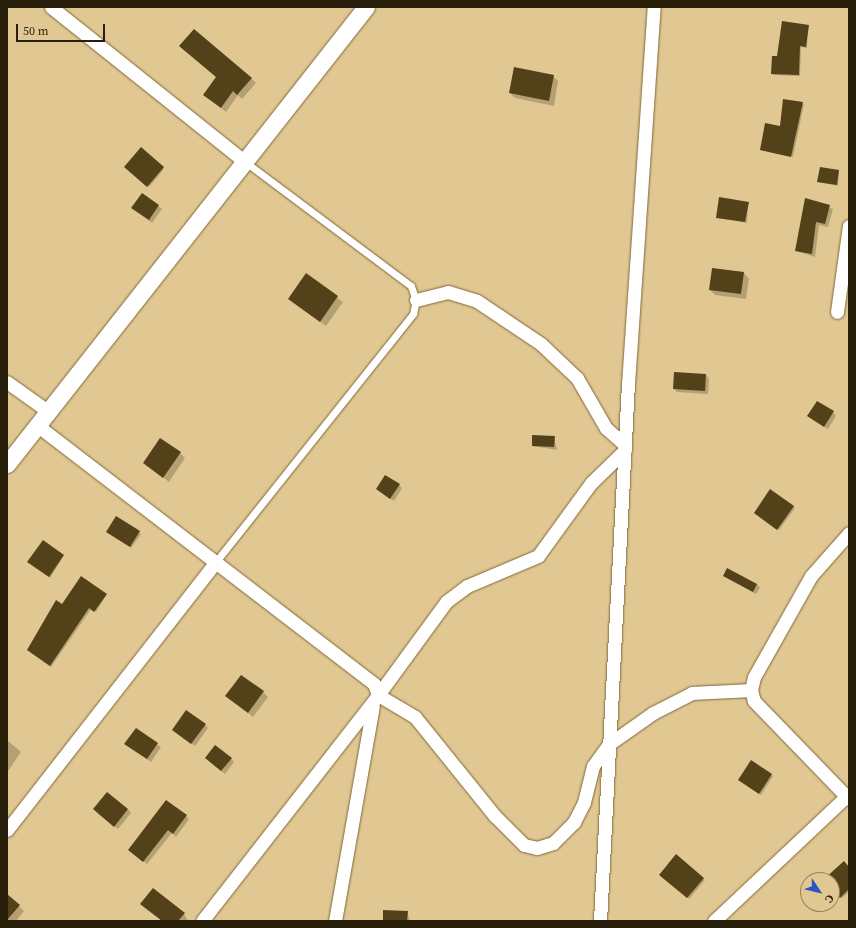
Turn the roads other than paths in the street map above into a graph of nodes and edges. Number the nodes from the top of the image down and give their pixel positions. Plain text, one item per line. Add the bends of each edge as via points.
1 (51, 7) edge
2 (366, 7) edge
3 (654, 7) edge
4 (244, 161) junction
5 (849, 226) edge
6 (416, 300) junction
7 (837, 312) dead end
8 (7, 382) edge
9 (48, 412) junction
10 (38, 426) junction
11 (625, 448) junction
12 (7, 464) edge
13 (849, 533) edge
14 (214, 564) junction
15 (751, 690) junction
16 (376, 700) junction
17 (609, 744) junction
18 (848, 797) edge
19 (7, 830) edge
20 (202, 921) edge
21 (335, 921) edge
22 (600, 921) edge
23 (714, 921) edge

1 - 4 street
2 - 4 street
3 - 11 street
4 - 6 lane via 411,286
4 - 9 street
5 - 7 street
6 - 11 street via 448,292 476,301 541,344 577,378 606,428
6 - 14 lane via 413,314
8 - 9 street
9 - 10 street
10 - 12 street
10 - 14 street
11 - 16 street via 591,483 538,556 467,586 446,602
11 - 17 street
13 - 15 street via 811,576 754,677
14 - 16 street via 374,684
14 - 19 street
15 - 17 street via 692,693 653,713
15 - 18 street via 754,701
16 - 17 street via 415,717 495,816 524,845 538,848 553,843 574,822 584,802 593,766
16 - 20 street
16 - 21 street
17 - 22 street
18 - 23 street

